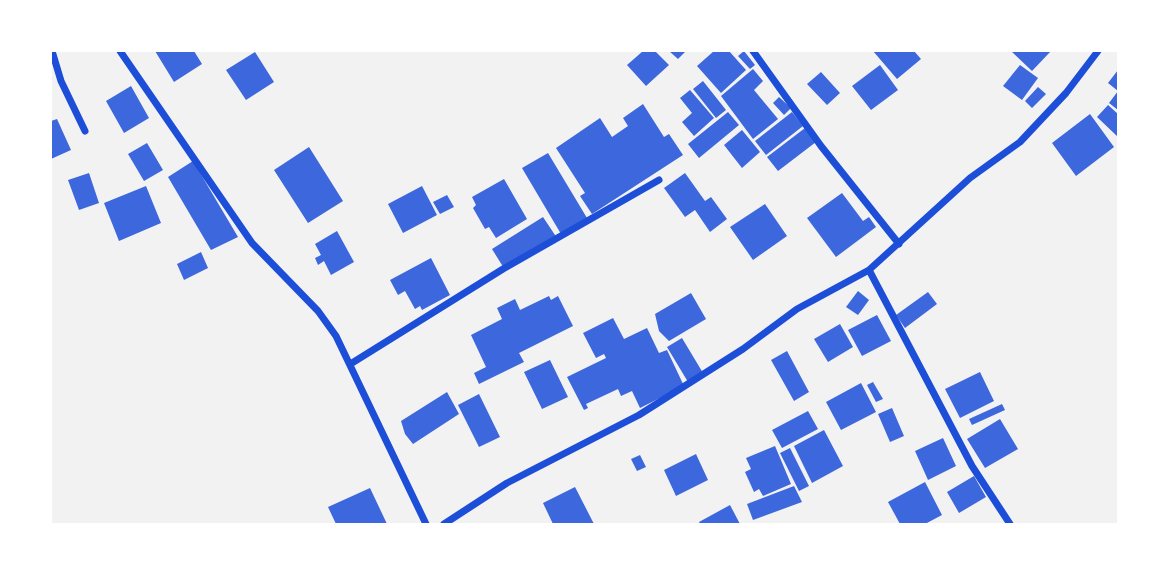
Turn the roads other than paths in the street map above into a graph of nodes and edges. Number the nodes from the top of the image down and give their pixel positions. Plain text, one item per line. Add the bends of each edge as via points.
1 (52, 51) edge
2 (120, 51) edge
3 (753, 51) edge
4 (1098, 51) edge
5 (86, 131) dead end
6 (659, 180) dead end
7 (899, 244) junction
8 (869, 270) junction
9 (352, 363) junction
10 (426, 524) edge
11 (444, 524) edge
12 (1010, 524) edge

1 - 5 street
2 - 9 street via 252,243 318,311
3 - 7 street
4 - 7 street via 1020,142 970,178
6 - 9 street
7 - 8 street
8 - 11 street via 797,309 639,415 507,483
8 - 12 street via 972,466
9 - 10 street

